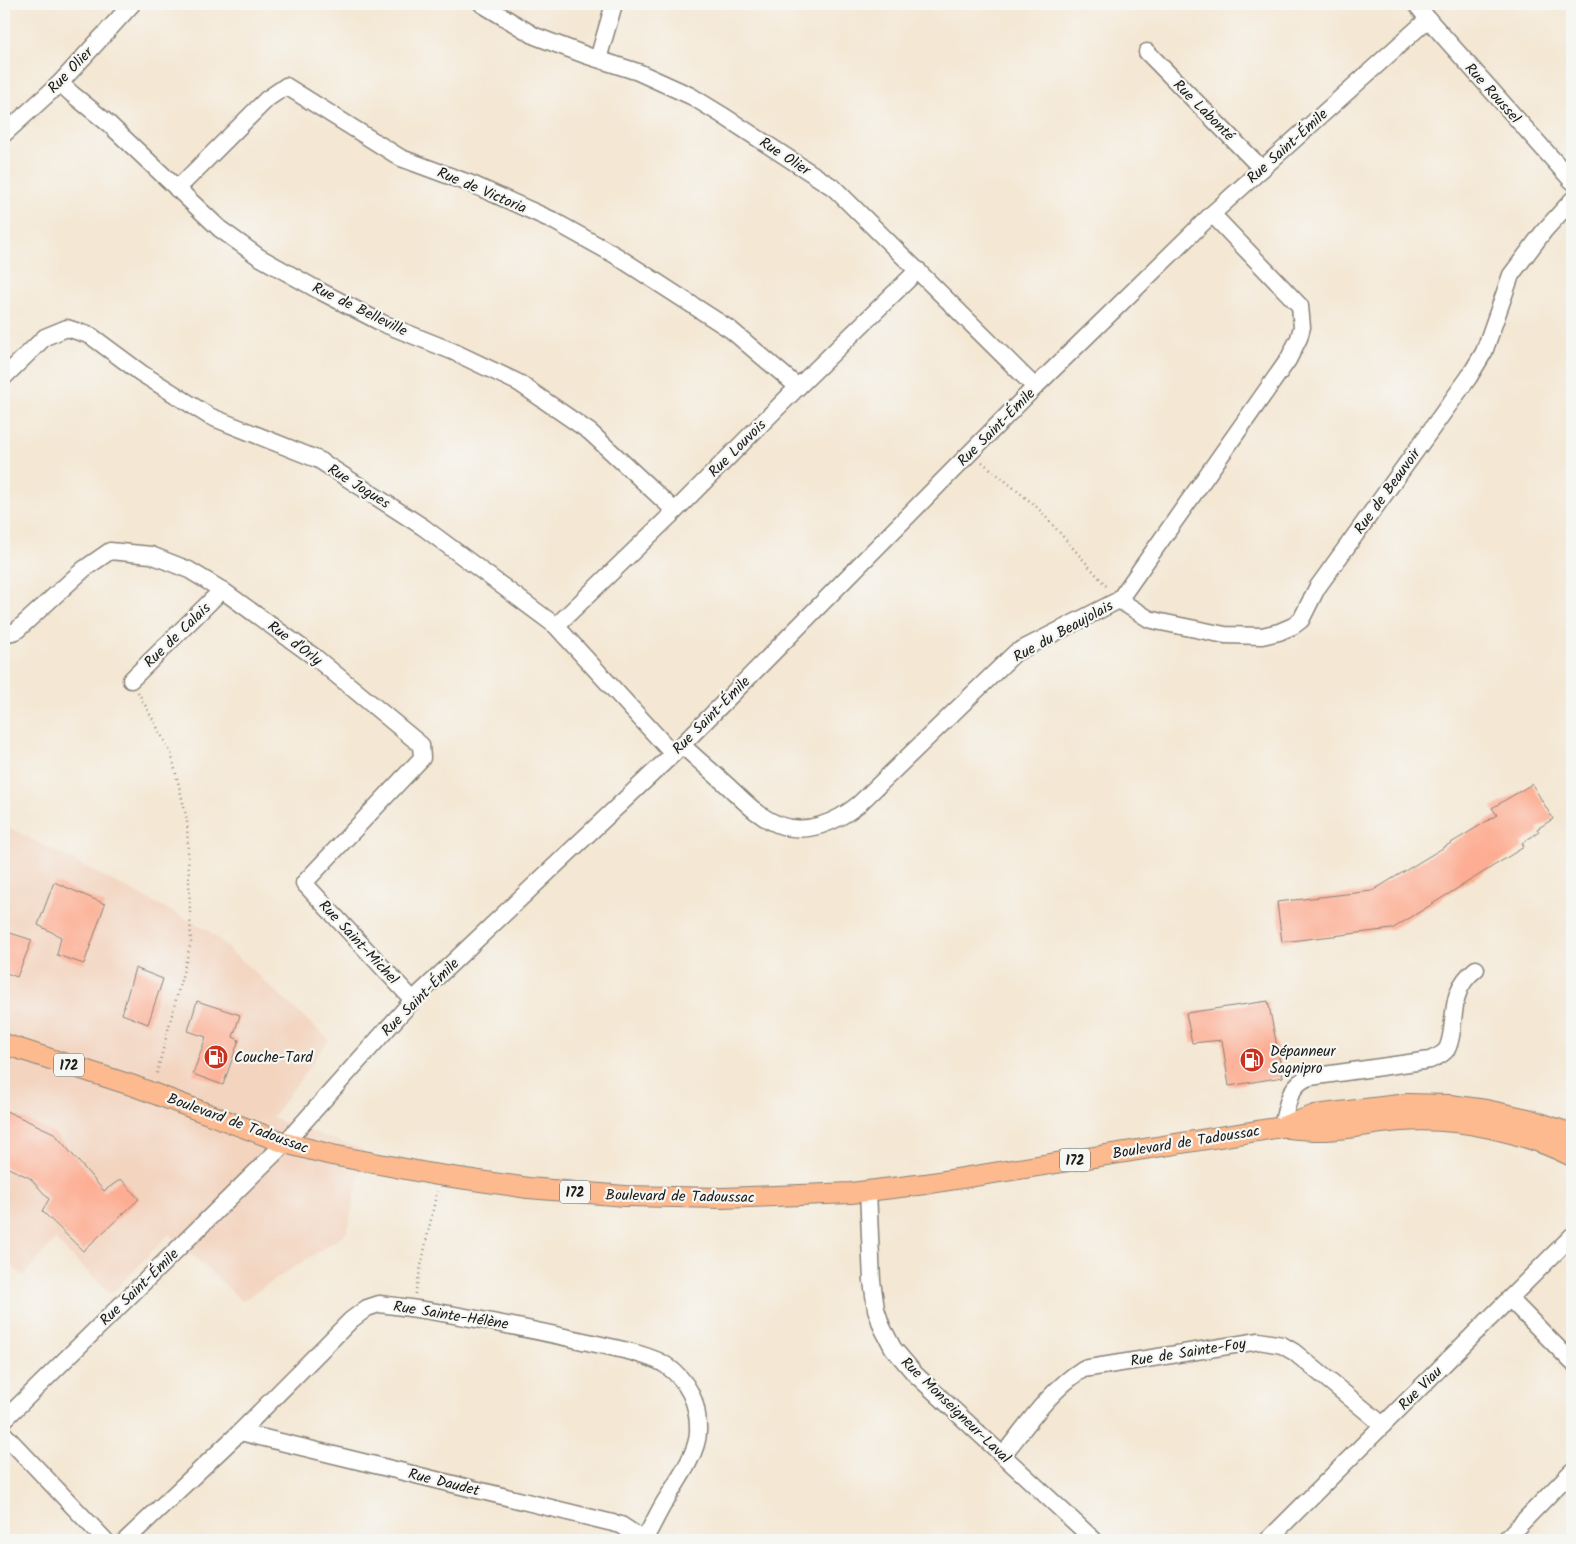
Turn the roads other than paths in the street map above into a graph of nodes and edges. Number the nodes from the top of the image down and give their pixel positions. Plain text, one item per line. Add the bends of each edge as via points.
1 (132, 4) edge
2 (482, 4) edge
3 (614, 4) edge
4 (1416, 4) edge
5 (1428, 19) junction
6 (1147, 52) dead end
7 (598, 59) junction
8 (60, 83) junction
9 (4, 134) edge
10 (1262, 169) junction
11 (1572, 181) edge
12 (177, 189) junction
13 (1572, 200) edge
14 (1212, 214) junction
15 (918, 270) junction
16 (4, 377) edge
17 (798, 387) junction
18 (1035, 387) junction
19 (675, 511) junction
20 (222, 590) junction
21 (1118, 600) junction
22 (556, 626) junction
23 (4, 634) edge
24 (132, 680) road end
25 (678, 750) junction
26 (304, 883) joint
27 (1476, 969) dead end
28 (413, 1000) junction
29 (4, 1044) edge
30 (1282, 1127) junction
31 (1572, 1134) edge
32 (286, 1143) junction
33 (1572, 1156) edge
34 (868, 1190) junction
35 (1572, 1236) edge
36 (1510, 1299) junction
37 (1572, 1362) edge
38 (4, 1420) edge
39 (1383, 1425) junction
40 (240, 1432) junction
41 (4, 1434) edge
42 (1003, 1455) junction
43 (1572, 1471) edge
44 (105, 1540) edge
45 (126, 1540) edge
46 (644, 1540) edge
47 (1094, 1540) edge
48 (1268, 1540) edge
49 (1506, 1540) edge

1 - 8 street, Rue Olier
2 - 7 street, Rue Olier via 535,36
3 - 7 street
4 - 5 street, Rue Roussel
5 - 10 street, Rue Saint-Émile
5 - 11 street, Rue Roussel
6 - 10 street, Rue Labonté
7 - 15 street, Rue Olier via 638,72 691,96 834,188
8 - 9 street, Rue Olier
8 - 12 street, Rue de Belleville via 110,124
10 - 14 street, Rue Saint-Émile
12 - 17 street, Rue de Victoria via 267,98 286,86 401,158 474,185 543,216 615,255 731,330
12 - 19 street, Rue de Belleville via 220,229 318,290 382,323 519,383 590,432
13 - 21 street, Rue de Beauvoir via 1511,275 1484,352 1469,377 1317,588 1301,620 1280,632 1262,636 1225,634 1150,618
14 - 18 street, Rue Saint-Émile
14 - 21 street, Rue du Beaujolais via 1300,306 1302,327 1288,360
15 - 17 street, Rue Louvois
15 - 18 street, Rue Olier
16 - 22 street, Rue Jogues via 45,337 67,328 91,336 141,373 209,416 319,460 423,527
17 - 19 street, Rue Louvois
18 - 25 street, Rue Saint-Émile
19 - 22 street, Rue Louvois
20 - 23 street, Rue d'Orly via 189,570 151,555 110,551 84,569 16,631
20 - 24 street, Rue de Calais
20 - 26 street, Rue d'Orly via 316,658 421,745 422,758
21 - 25 street, Rue du Beaujolais via 1015,653 859,804 820,826 789,828 776,824
22 - 25 street, Rue Jogues
25 - 28 street, Rue Saint-Émile
26 - 28 street, Rue Saint-Michel
27 - 30 street via 1467,976 1457,995 1450,1042 1440,1055 1430,1060 1301,1080 1288,1102
28 - 32 street, Rue Saint-Émile
29 - 32 main road, Boulevard de Tadoussac / 172 via 151,1092
30 - 31 main road, Boulevard de Tadoussac / 172 via 1315,1115 1407,1104 1450,1105 1528,1118
30 - 33 main road, Boulevard de Tadoussac / 172 via 1321,1130 1403,1121 1441,1121 1520,1136
30 - 34 main road, Boulevard de Tadoussac / 172 via 925,1184
32 - 34 main road, Boulevard de Tadoussac / 172 via 441,1175 528,1188 626,1196 722,1198
32 - 38 street, Rue Saint-Émile
34 - 42 street, Rue Monseigneur-Laval via 872,1281 882,1327 915,1374
35 - 36 street, Rue Viau
36 - 37 street
36 - 39 street, Rue Viau
39 - 42 street, Rue de Sainte-Foy via 1294,1352 1282,1345 1259,1341 1083,1369 1057,1389
39 - 48 street, Rue Viau
40 - 45 street, Rue Sainte-Hélène
40 - 46 street, Rue Daudet via 621,1525
40 - 46 street, Rue Sainte-Hélène via 351,1320 379,1304 490,1320 641,1355 666,1366 684,1382 695,1403 698,1432 680,1477
41 - 44 street
42 - 47 street, Rue Monseigneur-Laval
43 - 49 street

